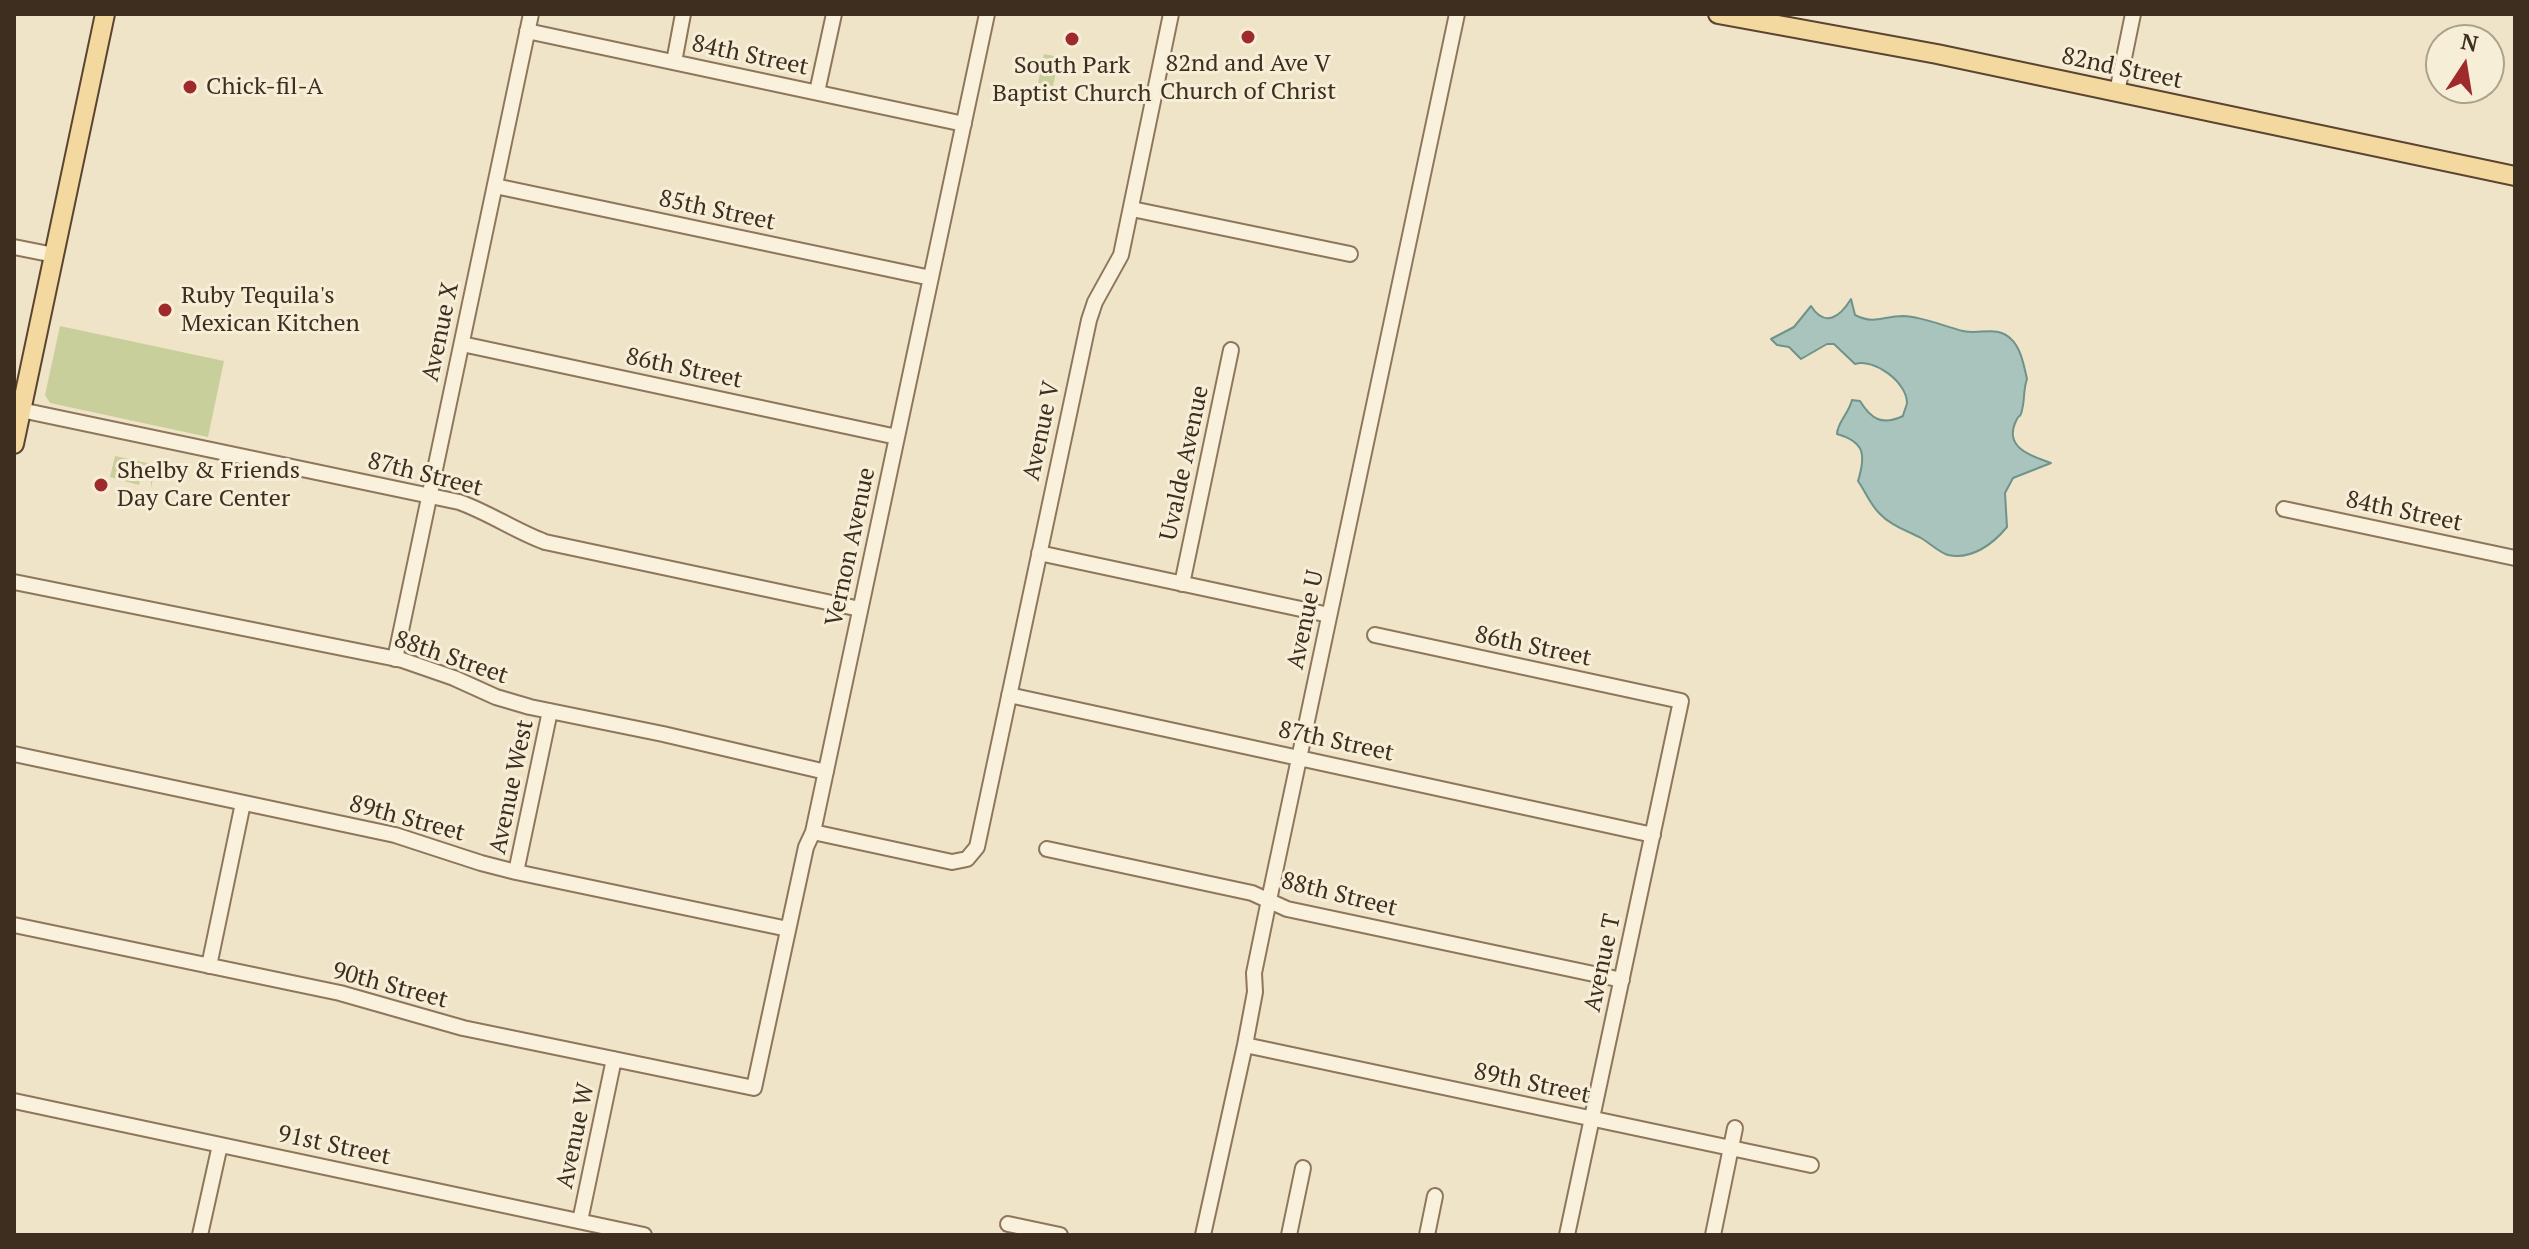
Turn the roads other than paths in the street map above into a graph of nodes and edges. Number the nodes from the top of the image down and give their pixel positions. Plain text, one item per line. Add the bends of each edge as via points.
1 (105, 14) edge
2 (531, 14) edge
3 (683, 14) edge
4 (834, 14) edge
5 (987, 14) edge
6 (1171, 14) edge
7 (1457, 14) edge
8 (1718, 14) edge
9 (2133, 14) edge
10 (527, 31) junction
11 (674, 62) junction
12 (817, 92) junction
13 (2117, 92) junction
14 (964, 124) junction
15 (2515, 176) edge
16 (495, 186) junction
17 (1132, 209) junction
18 (14, 247) edge
19 (1350, 254) dead end
20 (54, 255) junction
21 (931, 278) junction
22 (462, 344) junction
23 (1231, 350) dead end
24 (21, 410) junction
25 (897, 437) junction
26 (14, 444) edge
27 (429, 496) junction
28 (2284, 509) dead end
29 (1039, 553) junction
30 (2515, 558) edge
31 (14, 582) edge
32 (1182, 584) junction
33 (860, 609) junction
34 (1329, 615) junction
35 (1375, 635) dead end
36 (395, 659) junction
37 (1009, 695) junction
38 (1681, 701) joint
39 (550, 711) junction
40 (14, 754) edge
41 (1299, 756) junction
42 (826, 772) junction
43 (243, 803) junction
44 (813, 832) junction
45 (1653, 835) junction
46 (1047, 849) dead end
47 (516, 872) junction
48 (1269, 900) junction
49 (14, 925) edge
50 (788, 929) junction
51 (209, 966) junction
52 (1622, 980) junction
53 (1245, 1045) junction
54 (614, 1059) junction
55 (754, 1088) joint
56 (14, 1101) edge
57 (1591, 1119) junction
58 (1735, 1128) dead end
59 (220, 1145) junction
60 (1730, 1148) junction
61 (1811, 1165) dead end
62 (1303, 1168) dead end
63 (1435, 1196) dead end
64 (580, 1221) junction
65 (1008, 1224) dead end
66 (200, 1235) edge
67 (644, 1235) edge
68 (1060, 1235) edge
69 (1203, 1235) edge
70 (1289, 1235) edge
71 (1427, 1235) edge
72 (1567, 1235) edge
73 (1713, 1235) edge

1 - 20 main road
2 - 10 street, Avenue X
3 - 11 street
4 - 12 street
5 - 14 street, Vernon Avenue
6 - 17 street, Avenue V
7 - 34 street, Avenue U
8 - 13 main road, 82nd Street
9 - 13 street
10 - 11 street, 84th Street
10 - 16 street, Avenue X
11 - 12 street, 84th Street
12 - 14 street, 84th Street
13 - 15 main road, 82nd Street
14 - 21 street, Vernon Avenue
16 - 21 street, 85th Street
16 - 22 street, Avenue X
17 - 19 street
17 - 29 street, Avenue V via 1121,255 1089,320
18 - 20 street
20 - 24 main road
21 - 25 street, Vernon Avenue
22 - 25 street, 86th Street
22 - 27 street, Avenue X
23 - 32 street, Uvalde Avenue
24 - 26 main road
24 - 27 street, 87th Street
25 - 33 street, Vernon Avenue
27 - 33 street, 87th Street via 486,512 545,542
27 - 36 street, Avenue X
28 - 30 street, 84th Street
29 - 32 street
29 - 37 street, Avenue V
31 - 36 street, 88th Street
32 - 34 street
33 - 42 street, Vernon Avenue
34 - 41 street, Avenue U
35 - 38 street, 86th Street
36 - 39 street, 88th Street
37 - 41 street, 87th Street
37 - 44 street, Avenue V via 977,847 967,859 952,862
38 - 45 street, Avenue T
39 - 42 street, 88th Street
39 - 47 street, Avenue West
40 - 43 street, 89th Street
41 - 45 street, 87th Street
41 - 48 street, Avenue U
42 - 44 street, Vernon Avenue
43 - 47 street, 89th Street via 395,835
43 - 51 street
44 - 50 street, Vernon Avenue
45 - 52 street, Avenue T
46 - 48 street, 88th Street
47 - 50 street, 89th Street
48 - 52 street, 88th Street via 1287,909
48 - 53 street, Avenue U
49 - 51 street, 90th Street
50 - 55 street, Vernon Avenue
51 - 54 street, 90th Street
52 - 57 street, Avenue T
53 - 57 street, 89th Street
53 - 69 street, Avenue U
54 - 55 street, 90th Street
54 - 64 street, Avenue W
56 - 59 street, 91st Street
57 - 60 street, 89th Street
57 - 72 street, Avenue T
58 - 60 street
59 - 64 street, 91st Street
59 - 66 street
60 - 61 street, 89th Street
60 - 73 street
62 - 70 street
63 - 71 street
64 - 67 street, 91st Street
65 - 68 street

